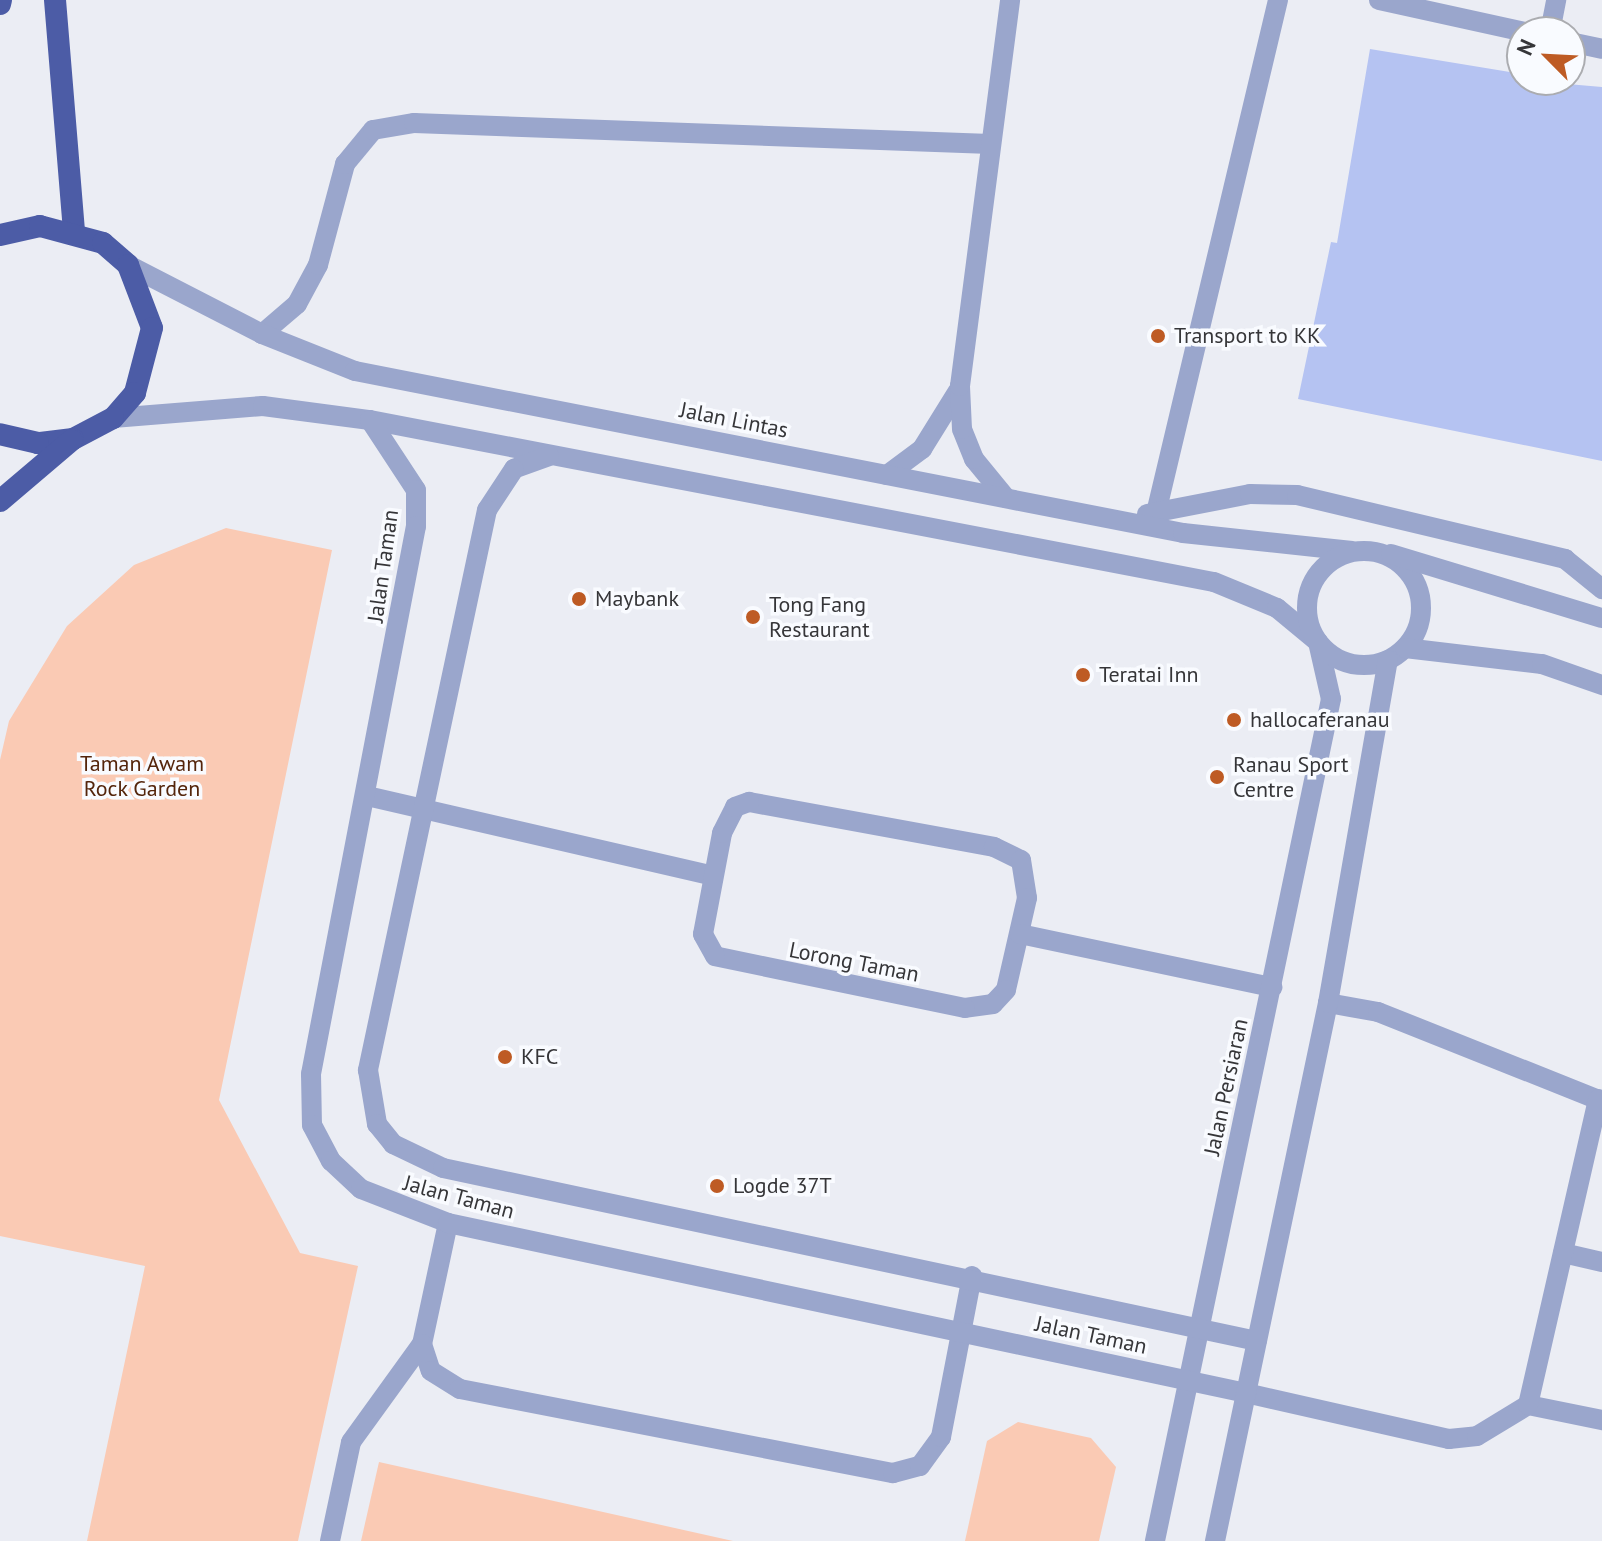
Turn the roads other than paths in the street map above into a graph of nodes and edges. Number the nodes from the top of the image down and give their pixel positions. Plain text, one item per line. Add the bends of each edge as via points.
1 (55, 0) edge
2 (1010, 0) edge
3 (1278, 0) edge
4 (1379, 0) edge
5 (1506, 28) edge
6 (991, 144) junction
7 (74, 230) junction
8 (0, 235) edge
9 (128, 265) junction
10 (262, 334) junction
11 (960, 386) junction
12 (113, 418) junction
13 (370, 420) junction
14 (0, 434) edge
15 (73, 439) junction
16 (549, 456) junction
17 (887, 475) junction
18 (1006, 498) junction
19 (0, 501) edge
20 (1156, 513) junction
21 (1107, 517) junction
22 (1362, 551) junction
23 (1602, 589) edge
24 (1602, 618) edge
25 (1318, 642) junction
26 (1405, 648) junction
27 (1388, 660) junction
28 (1602, 685) edge
29 (367, 796) junction
30 (424, 808) junction
31 (713, 876) junction
32 (1020, 934) junction
33 (1272, 987) junction
34 (1328, 1003) junction
35 (1600, 1100) edge
36 (448, 1223) junction
37 (1563, 1253) junction
38 (1602, 1262) edge
39 (972, 1276) junction
40 (1200, 1328) junction
41 (962, 1331) junction
42 (1257, 1341) junction
43 (422, 1344) junction
44 (1188, 1380) junction
45 (1246, 1393) junction
46 (1528, 1405) junction
47 (1602, 1420) edge
48 (330, 1541) edge
49 (1155, 1541) edge
50 (1215, 1541) edge

1 - 7 highway
2 - 6 street
3 - 20 street
4 - 5 street
6 - 10 street via 414,123 373,130 345,164 318,265 297,304
6 - 11 street
7 - 8 highway via 40,226
7 - 9 highway
9 - 10 street, Jalan Lintas
9 - 12 highway via 152,328 135,393
10 - 17 street, Jalan Lintas via 355,371
11 - 17 street via 922,449
11 - 18 street via 962,429 974,459
12 - 13 street via 263,406
12 - 15 highway
13 - 16 street
13 - 29 street, Jalan Taman via 416,490 416,526
14 - 15 highway via 38,443
15 - 19 highway
16 - 25 street via 1214,582 1277,608
16 - 30 street, Jalan Taman via 514,469 487,510
17 - 18 street, Jalan Lintas
18 - 21 street, Jalan Lintas
20 - 21 street
20 - 23 street via 1250,494 1297,495 1565,559
21 - 22 street, Jalan Lintas
22 - 24 street via 1470,573
22 - 25 street via 1335,558 1310,587 1309,625
22 - 26 street via 1404,565 1421,597
25 - 27 street via 1350,663
25 - 33 street, Jalan Persiaran via 1331,699
26 - 27 street
26 - 28 street via 1542,664
27 - 34 street
29 - 30 street
29 - 36 street, Jalan Taman via 311,1074 312,1125 331,1161 361,1189
30 - 31 street
30 - 39 street, Jalan Taman via 368,1070 377,1124 393,1144 443,1168
31 - 32 street, Lorong Taman via 735,807 780,806 1008,851 1027,877
31 - 32 street, Lorong Taman via 703,934 715,956 965,1008 993,1004 1006,990
32 - 33 street
33 - 40 street, Jalan Persiaran
34 - 35 street via 1378,1012
34 - 42 street
35 - 37 street
36 - 41 street, Jalan Taman
36 - 43 street
37 - 38 street
37 - 46 street
39 - 40 street, Jalan Taman
39 - 41 street
40 - 42 street, Jalan Taman
40 - 44 street, Jalan Persiaran
41 - 43 street via 941,1437 920,1466 893,1473 460,1389 431,1371
41 - 44 street, Jalan Taman
42 - 45 street
43 - 48 street via 351,1442
44 - 45 street, Jalan Taman
44 - 49 street, Jalan Persiaran
45 - 46 street, Jalan Taman via 1449,1439 1477,1436
45 - 50 street
46 - 47 street

